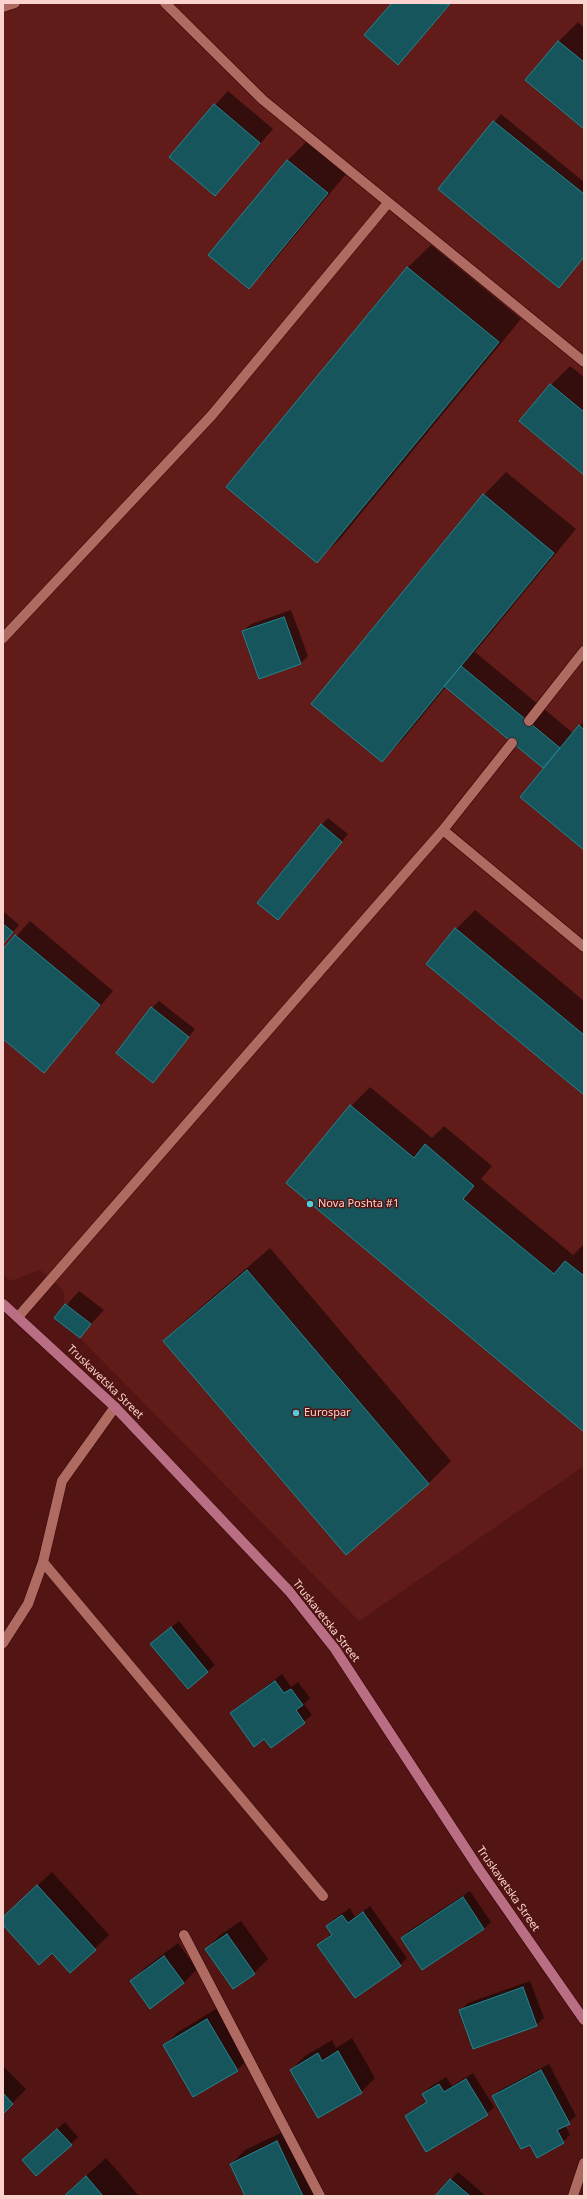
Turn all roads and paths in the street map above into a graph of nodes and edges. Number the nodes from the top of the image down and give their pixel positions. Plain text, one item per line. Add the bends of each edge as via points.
1 (15, 3) edge
2 (165, 3) edge
3 (3, 7) edge
4 (388, 204) junction
5 (584, 362) edge
6 (3, 638) edge
7 (584, 651) edge
8 (529, 721) dead end
9 (512, 743) dead end
10 (444, 830) junction
11 (584, 947) edge
12 (3, 1304) edge
13 (18, 1317) junction
14 (115, 1407) junction
15 (43, 1562) junction
16 (3, 1643) edge
17 (323, 1896) dead end
18 (184, 1934) dead end
19 (584, 2020) edge
20 (584, 2163) edge
21 (320, 2196) edge
22 (572, 2196) edge

1 - 3 street
2 - 4 street via 263,100
4 - 5 street
4 - 6 street via 212,415
7 - 8 street
9 - 10 street
10 - 11 street
10 - 13 street
12 - 13 main road, Truskavetska Street
13 - 14 main road, Truskavetska Street
14 - 15 street via 62,1482
14 - 19 main road, Truskavetska Street via 289,1591 335,1649 479,1869
15 - 16 street via 28,1604
15 - 17 street
18 - 21 street
20 - 22 street

